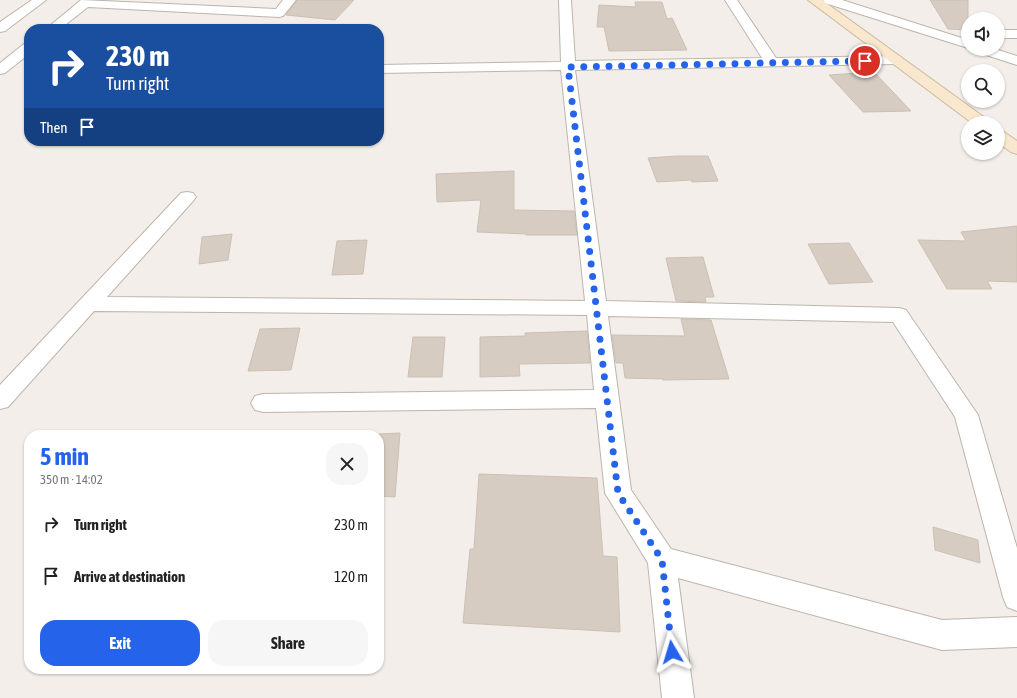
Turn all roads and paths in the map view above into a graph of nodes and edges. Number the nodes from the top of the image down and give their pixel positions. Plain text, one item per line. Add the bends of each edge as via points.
1 (40, 0) edge
2 (290, 0) edge
3 (565, 0) edge
4 (732, 0) edge
5 (814, 0) edge
6 (829, 0) edge
7 (87, 1) edge
8 (58, 24) edge
9 (0, 28) edge
10 (933, 32) junction
11 (961, 33) edge
12 (1005, 34) edge
13 (1017, 34) edge
14 (961, 42) edge
15 (24, 51) edge
16 (1001, 56) edge
17 (896, 60) junction
18 (1017, 62) edge
19 (772, 63) junction
20 (568, 67) junction
21 (384, 69) edge
22 (0, 70) edge
23 (972, 116) edge
24 (1005, 140) edge
25 (1017, 149) edge
26 (187, 197) dead end
27 (88, 304) junction
28 (596, 308) junction
29 (607, 399) junction
30 (0, 400) edge
31 (262, 403) dead end
32 (662, 560) junction
33 (1017, 597) edge
34 (1017, 632) edge
35 (678, 698) edge

1 - 9 street
2 - 7 street via 279,12
3 - 20 street
4 - 19 street
5 - 17 main road
6 - 10 street
7 - 8 street
10 - 11 street
10 - 14 street
12 - 13 street
15 - 22 street
16 - 18 street
17 - 19 street
17 - 23 main road
19 - 20 street
20 - 21 street
20 - 28 street
24 - 25 main road
26 - 27 street
27 - 28 street
27 - 30 street
28 - 29 street
28 - 33 street via 899,315 966,415
29 - 31 street
29 - 32 street via 618,493
32 - 34 street via 942,635
32 - 35 street

